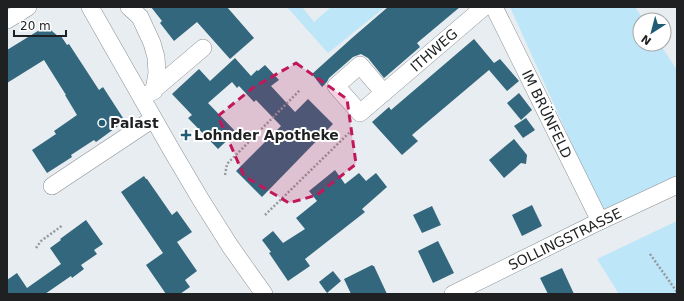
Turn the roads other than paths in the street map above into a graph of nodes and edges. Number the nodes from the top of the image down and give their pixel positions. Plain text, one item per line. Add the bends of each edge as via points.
1 (27, 7) edge
2 (90, 7) edge
3 (128, 7) edge
4 (484, 7) edge
5 (494, 7) edge
6 (7, 20) edge
7 (203, 48) dead end
8 (384, 93) junction
9 (148, 95) junction
10 (153, 118) junction
11 (677, 185) edge
12 (52, 186) dead end
13 (600, 221) junction
14 (264, 294) edge
15 (453, 294) edge

1 - 6 street
2 - 9 street
3 - 9 street via 140,17 156,57 157,73
4 - 8 street, ITHWEG
5 - 13 street, IM BRÜNFELD
7 - 9 street
8 - 8 street, ITHWEG via 360,113 336,86 360,65
9 - 10 street
10 - 12 street
10 - 14 street via 230,246
11 - 13 street, SOLLINGSTRASSE
13 - 15 street, SOLLINGSTRASSE

